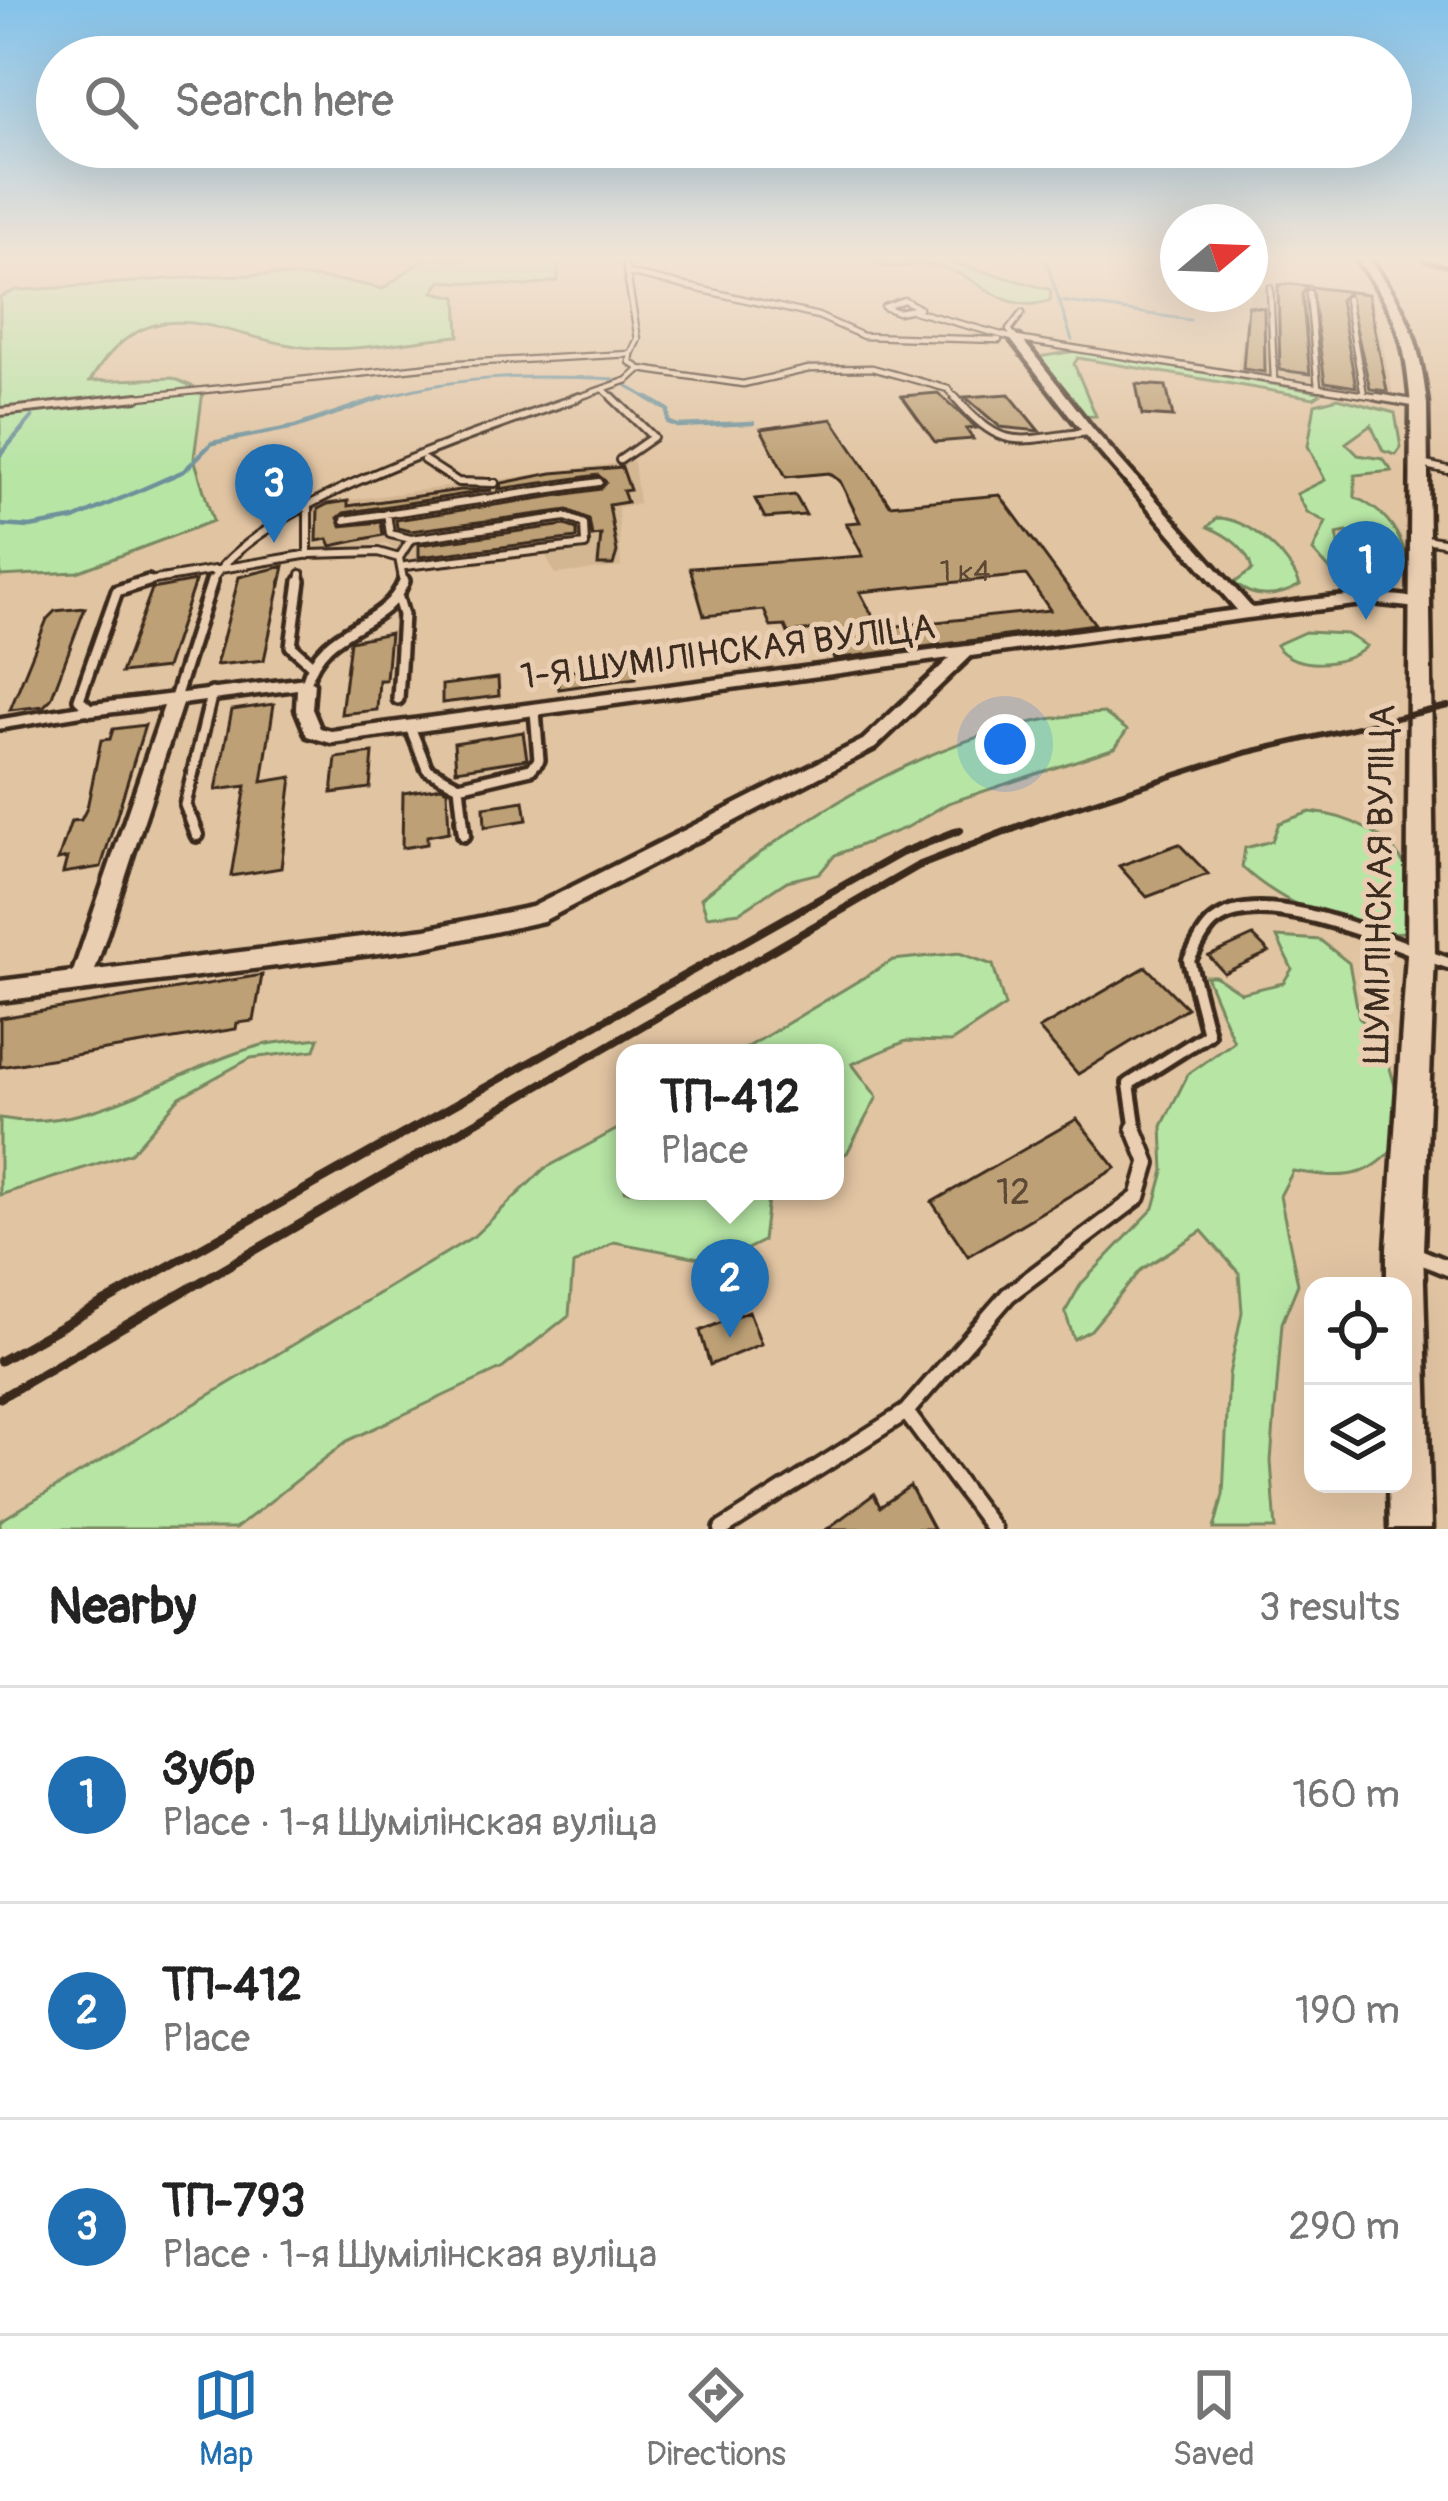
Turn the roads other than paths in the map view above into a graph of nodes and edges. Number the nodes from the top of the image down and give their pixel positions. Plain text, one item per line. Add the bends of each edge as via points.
1 (636, 328) edge
2 (846, 328) edge
3 (917, 328) edge
4 (943, 328) edge
5 (974, 328) edge
6 (1011, 328) edge
7 (1272, 328) edge
8 (1312, 328) edge
9 (1352, 328) edge
10 (1409, 328) edge
11 (1016, 339) junction
12 (920, 341) junction
13 (956, 342) junction
14 (631, 354) junction
15 (640, 369) junction
16 (1274, 379) junction
17 (1318, 387) junction
18 (603, 389) junction
19 (1364, 395) junction
20 (1419, 404) junction
21 (0, 412) edge
22 (1089, 432) junction
23 (424, 460) junction
24 (620, 460) dead end
25 (1416, 463) junction
26 (1448, 470) edge
27 (599, 482) dead end
28 (495, 483) dead end
29 (308, 506) junction
30 (387, 513) junction
31 (345, 520) dead end
32 (411, 539) junction
33 (1434, 541) edge
34 (308, 555) junction
35 (402, 562) junction
36 (216, 572) junction
37 (301, 574) dead end
38 (398, 598) junction
39 (1418, 603) junction
40 (1248, 614) junction
41 (964, 655) junction
42 (311, 664) junction
43 (306, 683) junction
44 (212, 693) junction
45 (175, 698) junction
46 (398, 699) dead end
47 (90, 709) junction
48 (535, 711) junction
49 (0, 724) edge
50 (410, 728) junction
51 (459, 786) junction
52 (197, 835) dead end
53 (464, 835) dead end
54 (1435, 959) edge
55 (81, 980) junction
56 (0, 991) edge
57 (1405, 1250) junction
58 (1448, 1268) edge
59 (906, 1412) junction
60 (722, 1529) edge
61 (993, 1529) edge
62 (1410, 1529) edge

1 - 14 lane
2 - 12 lane
3 - 12 lane
4 - 13 lane
5 - 11 lane
6 - 11 lane
7 - 16 lane
8 - 17 lane
9 - 19 lane
10 - 20 main road, ШУМІЛІНСКАЯ ВУЛІЦА
11 - 13 lane
11 - 16 lane
11 - 22 street
12 - 13 lane
14 - 15 lane
14 - 21 lane via 460,363
15 - 18 lane
15 - 22 lane via 743,384 809,369 872,368 948,389 985,433 1006,440
16 - 17 lane
17 - 19 lane
18 - 23 lane
18 - 24 lane via 653,436
19 - 20 lane
20 - 25 main road, ШУМІЛІНСКАЯ ВУЛІЦА
22 - 40 street
23 - 28 lane via 458,482
23 - 29 lane
25 - 26 lane
25 - 33 main road, ШУМІЛІНСКАЯ ВУЛІЦА
27 - 30 lane
29 - 34 lane
29 - 36 lane via 231,553
30 - 31 lane
30 - 32 lane via 390,534
32 - 35 lane
32 - 35 lane via 566,517 584,524 587,540 566,549
33 - 39 main road, ШУМІЛІНСКАЯ ВУЛІЦА
34 - 35 lane via 369,549
34 - 36 lane
35 - 38 lane
36 - 45 lane
36 - 47 lane via 117,591 79,699
37 - 42 lane via 291,646
38 - 42 lane via 324,644
38 - 46 lane
39 - 40 street, 1-Я ШУМІЛІНСКАЯ ВУЛІЦА via 1371,599
39 - 54 main road, ШУМІЛІНСКАЯ ВУЛІЦА
40 - 41 street, 1-Я ШУМІЛІНСКАЯ ВУЛІЦА
41 - 48 street, 1-Я ШУМІЛІНСКАЯ ВУЛІЦА
41 - 55 street via 869,744 536,915 426,938
42 - 43 lane
43 - 44 street
43 - 50 street, 1-Я ШУМІЛІНСКАЯ ВУЛІЦА via 313,732
44 - 45 street
44 - 52 lane via 185,805
45 - 47 street
45 - 55 street
47 - 49 lane
48 - 50 street, 1-Я ШУМІЛІНСКАЯ ВУЛІЦА
48 - 51 lane via 539,760 531,769
50 - 51 lane via 427,770
51 - 53 lane
54 - 57 main road, ШУМІЛІНСКАЯ ВУЛІЦА
54 - 59 lane via 1252,906 1215,921 1189,960 1208,1034 1129,1084 1129,1114 1148,1163 1138,1196 1008,1295
55 - 56 street
57 - 58 lane
57 - 62 main road, ШУМІЛІНСКАЯ ВУЛІЦА
59 - 60 lane
59 - 61 lane

